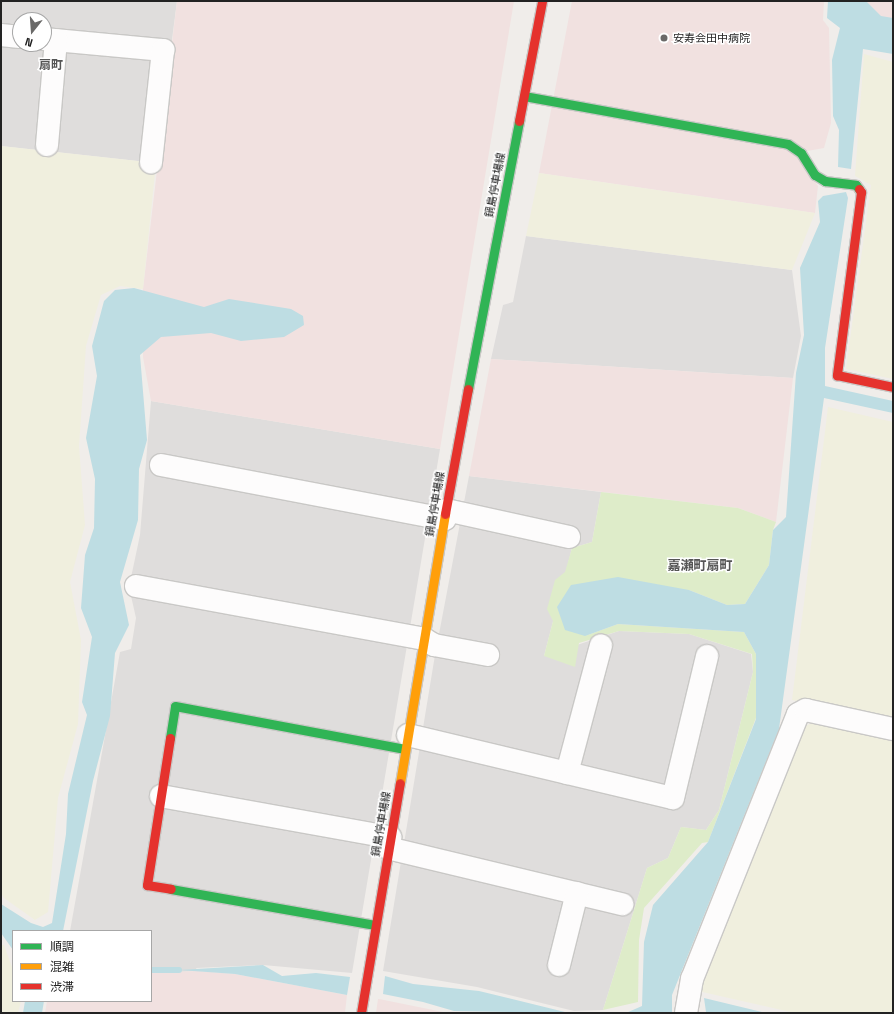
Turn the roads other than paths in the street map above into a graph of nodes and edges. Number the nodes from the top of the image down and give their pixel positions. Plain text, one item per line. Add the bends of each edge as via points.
1 (542, 1) edge
2 (1, 35) edge
3 (12, 36) edge
4 (52, 39) edge
5 (50, 52) edge
6 (524, 96) junction
7 (46, 145) dead end
8 (151, 162) dead end
9 (893, 387) edge
10 (162, 465) dead end
11 (445, 514) junction
12 (569, 537) dead end
13 (136, 586) dead end
14 (424, 639) junction
15 (601, 645) dead end
16 (488, 655) dead end
17 (707, 656) dead end
18 (893, 729) edge
19 (407, 742) junction
20 (567, 773) junction
21 (161, 796) junction
22 (389, 843) junction
23 (577, 893) junction
24 (622, 904) dead end
25 (375, 925) junction
26 (559, 965) dead end
27 (361, 1013) edge
28 (686, 1013) edge

1 - 6 street, 鍋島停車場線
2 - 3 street
4 - 8 street via 163,50
5 - 7 street
6 - 9 street via 788,144 801,153 815,175 825,180 856,185 861,192 837,375
6 - 11 street, 鍋島停車場線
10 - 11 street
11 - 12 street
11 - 14 street, 鍋島停車場線
13 - 14 street
14 - 16 street via 434,646
14 - 19 street, 鍋島停車場線
15 - 20 street
17 - 20 street via 672,798
18 - 28 street via 806,710 798,714 692,979
19 - 20 street
19 - 21 street via 175,706
19 - 22 street, 鍋島停車場線
21 - 22 street
21 - 25 street via 147,885
22 - 23 street
22 - 25 street, 鍋島停車場線
23 - 24 street
23 - 26 street
25 - 27 street, 鍋島停車場線

